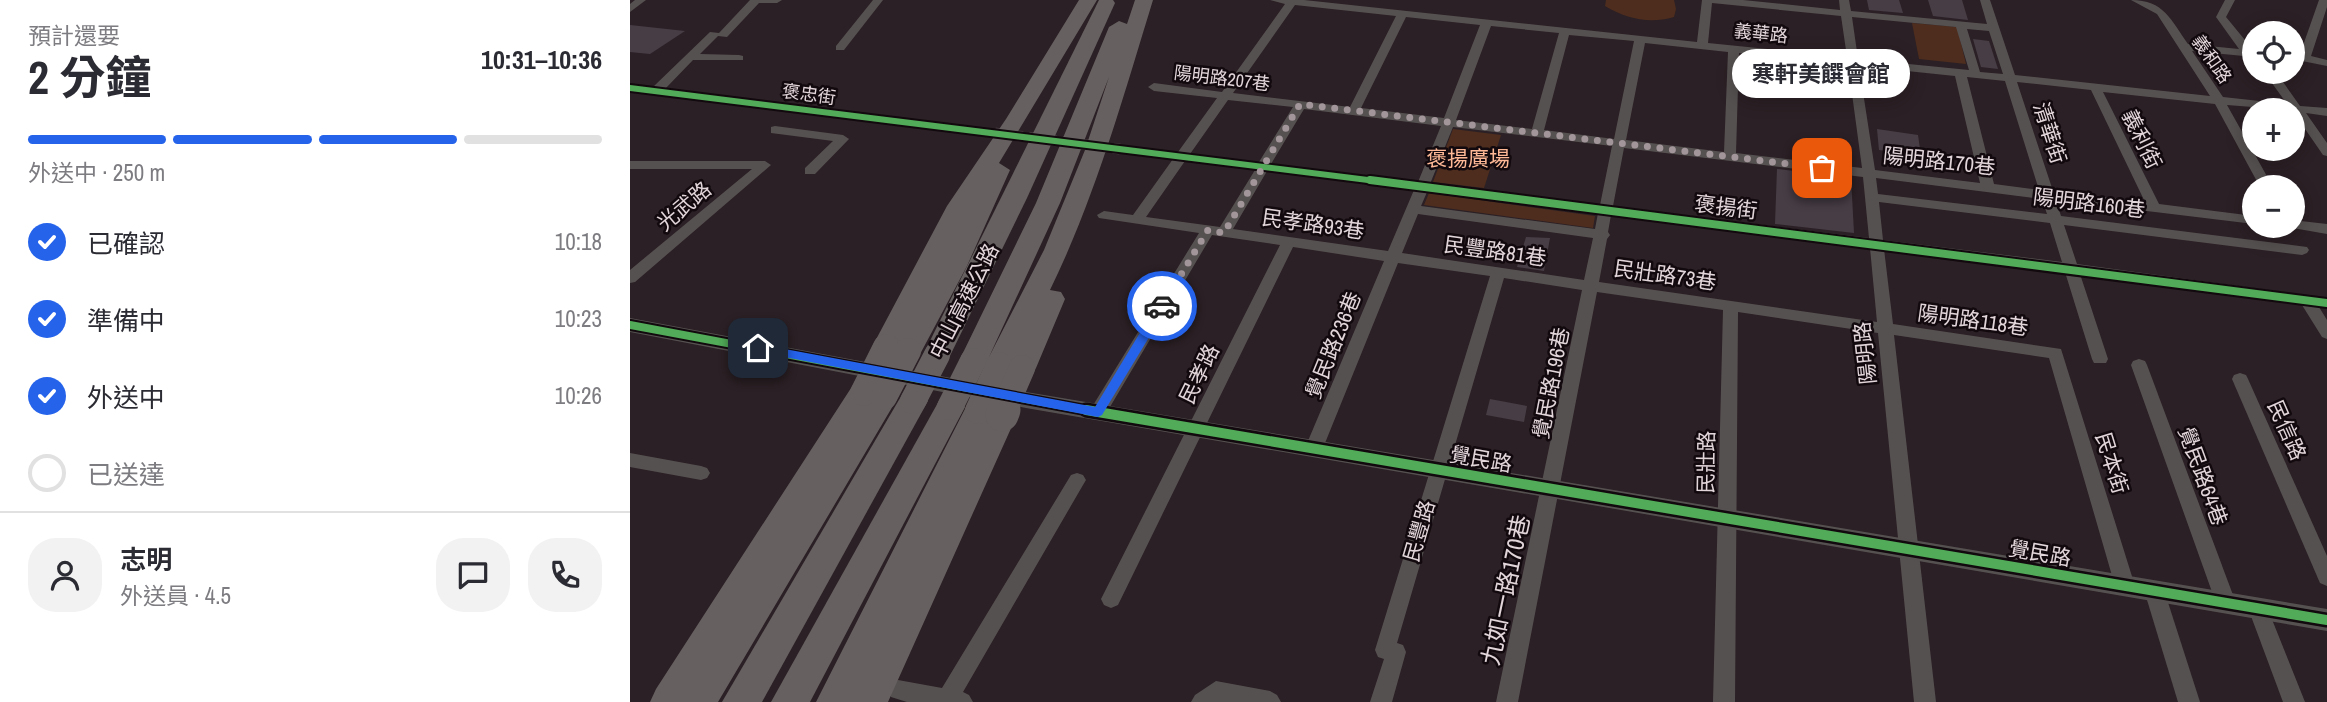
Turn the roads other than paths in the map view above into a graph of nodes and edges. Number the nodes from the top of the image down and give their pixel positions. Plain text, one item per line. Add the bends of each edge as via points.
1 (641, 0) edge
2 (756, 0) edge
3 (778, 0) edge
4 (878, 0) edge
5 (1088, 0) edge
6 (1107, 0) edge
7 (1275, 0) edge
8 (1709, 0) edge
9 (1985, 0) edge
10 (2136, 0) edge
11 (2230, 0) edge
12 (2324, 0) edge
13 (1139, 1) edge
14 (1292, 2) edge
15 (1845, 6) edge
16 (630, 9) edge
17 (1403, 13) junction
18 (1487, 22) junction
19 (1961, 25) junction
20 (2322, 25) edge
21 (1994, 28) junction
22 (1565, 30) junction
23 (1640, 38) junction
24 (2242, 42) edge
25 (1703, 44) junction
26 (2182, 47) junction
27 (840, 48) dead end
28 (1734, 48) junction
29 (2242, 52) edge
30 (690, 57) junction
31 (2305, 57) joint
32 (739, 58) dead end
33 (1852, 60) junction
34 (2327, 63) edge
35 (1960, 72) junction
36 (1975, 73) junction
37 (2011, 77) junction
38 (2279, 84) edge
39 (2095, 87) junction
40 (630, 88) edge
41 (1154, 88) dead end
42 (657, 90) junction
43 (1227, 96) junction
44 (2290, 98) edge
45 (2218, 99) junction
46 (2242, 102) edge
47 (1300, 104) junction
48 (2305, 110) edge
49 (1354, 111) junction
50 (2327, 112) edge
51 (2305, 119) edge
52 (1449, 122) junction
53 (775, 130) dead end
54 (988, 132) tunnel mouth
55 (1537, 132) junction
56 (1620, 143) junction
57 (1108, 150) junction
58 (2327, 152) edge
59 (1182, 156) junction
60 (1730, 156) junction
61 (630, 165) edge
62 (1263, 167) junction
63 (810, 171) dead end
64 (1869, 174) junction
65 (2259, 175) edge
66 (1422, 186) junction
67 (1988, 187) junction
68 (2048, 195) junction
69 (1871, 197) junction
70 (1412, 209) junction
71 (2155, 209) junction
72 (1608, 210) junction
73 (1104, 215) dead end
74 (2242, 219) edge
75 (1136, 220) junction
76 (2056, 221) junction
77 (2305, 226) edge
78 (2327, 229) edge
79 (1208, 230) junction
80 (1224, 233) junction
81 (1602, 235) junction
82 (1289, 242) junction
83 (1876, 243) junction
84 (2302, 250) dead end
85 (1391, 257) junction
86 (2071, 268) junction
87 (1498, 272) junction
88 (630, 278) edge
89 (1592, 286) junction
90 (2307, 300) junction
91 (2327, 303) edge
92 (1731, 306) junction
93 (630, 325) edge
94 (1885, 328) junction
95 (2327, 333) edge
96 (2056, 353) joint
97 (2101, 359) dead end
98 (998, 365) junction
99 (2138, 365) dead end
100 (2239, 379) dead end
101 (887, 397) junction
102 (977, 411) junction
103 (1098, 412) junction
104 (1198, 429) junction
105 (1314, 448) junction
106 (630, 460) edge
107 (1437, 469) junction
108 (701, 473) dead end
109 (1077, 480) dead end
110 (1552, 489) junction
111 (1729, 519) junction
112 (1909, 549) junction
113 (2327, 577) edge
114 (2125, 586) junction
115 (2154, 590) junction
116 (1111, 599) dead end
117 (2226, 603) junction
118 (2258, 608) junction
119 (2327, 620) edge
120 (884, 696) edge
121 (1209, 696) edge
122 (954, 701) edge
123 (669, 702) edge
124 (697, 702) edge
125 (741, 702) edge
126 (790, 702) edge
127 (835, 702) edge
128 (1270, 702) edge
129 (1381, 702) edge
130 (1507, 702) edge
131 (1724, 702) edge
132 (1925, 702) edge
133 (2189, 702) edge
134 (2294, 702) edge

1 - 16 street
2 - 3 street
2 - 30 street
4 - 27 street
5 - 101 highway, bridge via 1017,118 978,217 897,349
6 - 101 highway, 中山高速公路, bridge via 937,355
7 - 14 street, 義華路
8 - 15 street
8 - 25 street
9 - 21 street, 清華街
10 - 26 street, 義和路 via 2161,12
11 - 24 street via 2221,17
12 - 20 street
13 - 57 highway
13 - 98 highway, 中山高速公路 via 1048,203
14 - 17 street, 義華路
14 - 43 street
15 - 19 street
15 - 33 street, 陽明路
17 - 18 street, 義華路
17 - 49 street
18 - 22 street, 義華路
18 - 52 street, 覺民路236巷
19 - 21 street
19 - 36 street
20 - 31 street
21 - 37 street, 清華街
22 - 23 street, 義華路
22 - 55 street
23 - 25 street, 義華路
23 - 56 street, 覺民路196巷
25 - 28 street, 義華路
26 - 29 street
26 - 45 street, 義和路
28 - 33 street, 義華路
28 - 60 street
30 - 32 street
30 - 42 street
31 - 34 street
33 - 35 street, 義華路
33 - 64 street, 陽明路
35 - 36 street, 義華路
35 - 67 street
36 - 37 street, 義華路
37 - 39 street, 義華路
37 - 68 street, 清華街
38 - 44 street
39 - 45 street, 義華路
39 - 71 street, 義利街
40 - 42 street, 褒忠街
41 - 43 street, 陽明路207巷
42 - 54 street, 褒忠街
43 - 47 street, 陽明路207巷
43 - 59 street
45 - 46 street, 義華路
45 - 65 street, 義和路
47 - 49 street, 陽明路207巷
47 - 62 street
48 - 50 street, 義華路
49 - 52 street, 陽明路207巷
51 - 58 street
52 - 55 street, 陽明路207巷
52 - 66 street, 覺民路236巷
53 - 63 street via 843,139
55 - 56 street, 陽明路207巷
56 - 60 street, 陽明路207巷
56 - 72 street, 覺民路196巷
57 - 59 street, 褒揚街
57 - 98 highway via 1073,250
59 - 62 street, 褒揚街
59 - 75 street
60 - 64 street, 陽明路207巷
61 - 88 street, 光武路 via 765,165
62 - 66 street, 褒揚街
62 - 80 street
64 - 67 street, 陽明路170巷
64 - 69 street, 陽明路
66 - 70 street, 覺民路236巷
66 - 72 street, 褒揚街
67 - 68 street, 陽明路170巷
68 - 71 street, 陽明路170巷
68 - 76 street, 清華街
69 - 76 street, 陽明路160巷
69 - 83 street, 陽明路
70 - 81 street
70 - 85 street, 覺民路236巷
71 - 74 street, 陽明路170巷
72 - 81 street, 覺民路196巷
72 - 83 street, 褒揚街
73 - 75 street, 民孝路93巷
75 - 79 street, 民孝路93巷
76 - 84 street, 陽明路160巷
76 - 86 street, 清華街
77 - 78 street
79 - 80 street, 民孝路93巷
79 - 103 street
80 - 82 street, 民孝路93巷
81 - 89 street, 覺民路196巷
82 - 85 street, 民孝路93巷
82 - 104 street, 民孝路
83 - 86 street, 褒揚街
83 - 94 street, 陽明路
85 - 87 street, 民豐路81巷
85 - 105 street, 覺民路236巷
86 - 90 street, 褒揚街
86 - 97 street, 清華街
87 - 89 street, 民豐路81巷
87 - 107 street, 民豐路
89 - 92 street, 民壯路73巷
89 - 110 street, 覺民路196巷
90 - 91 street, 褒揚街
90 - 95 street
92 - 94 street, 民壯路73巷
92 - 111 street, 民壯路
93 - 103 street, 覺民路
94 - 96 street, 陽明路118巷
94 - 112 street, 陽明路
96 - 114 street, 民本街
98 - 102 highway, bridge
98 - 102 highway, 中山高速公路, bridge
99 - 117 street, 覺民路64巷
100 - 113 street, 民信路
101 - 123 highway
101 - 124 highway
101 - 125 highway, 中山高速公路
102 - 120 highway
102 - 126 highway, 中山高速公路
102 - 127 highway
103 - 104 street, 覺民路
104 - 105 street, 覺民路
104 - 116 street, 民孝路
105 - 107 street, 覺民路
106 - 108 street
107 - 110 street, 覺民路
107 - 129 street, 民豐路 via 1385,650 1396,652
109 - 122 street
110 - 111 street, 覺民路
110 - 130 street, 九如一路170巷
111 - 112 street, 覺民路
111 - 131 street, 民壯路
112 - 114 street, 覺民路
112 - 132 street, 陽明路
114 - 115 street, 覺民路
115 - 117 street, 覺民路
115 - 133 street
117 - 118 street, 覺民路
118 - 119 street, 覺民路
118 - 134 street
120 - 122 street
121 - 128 street

